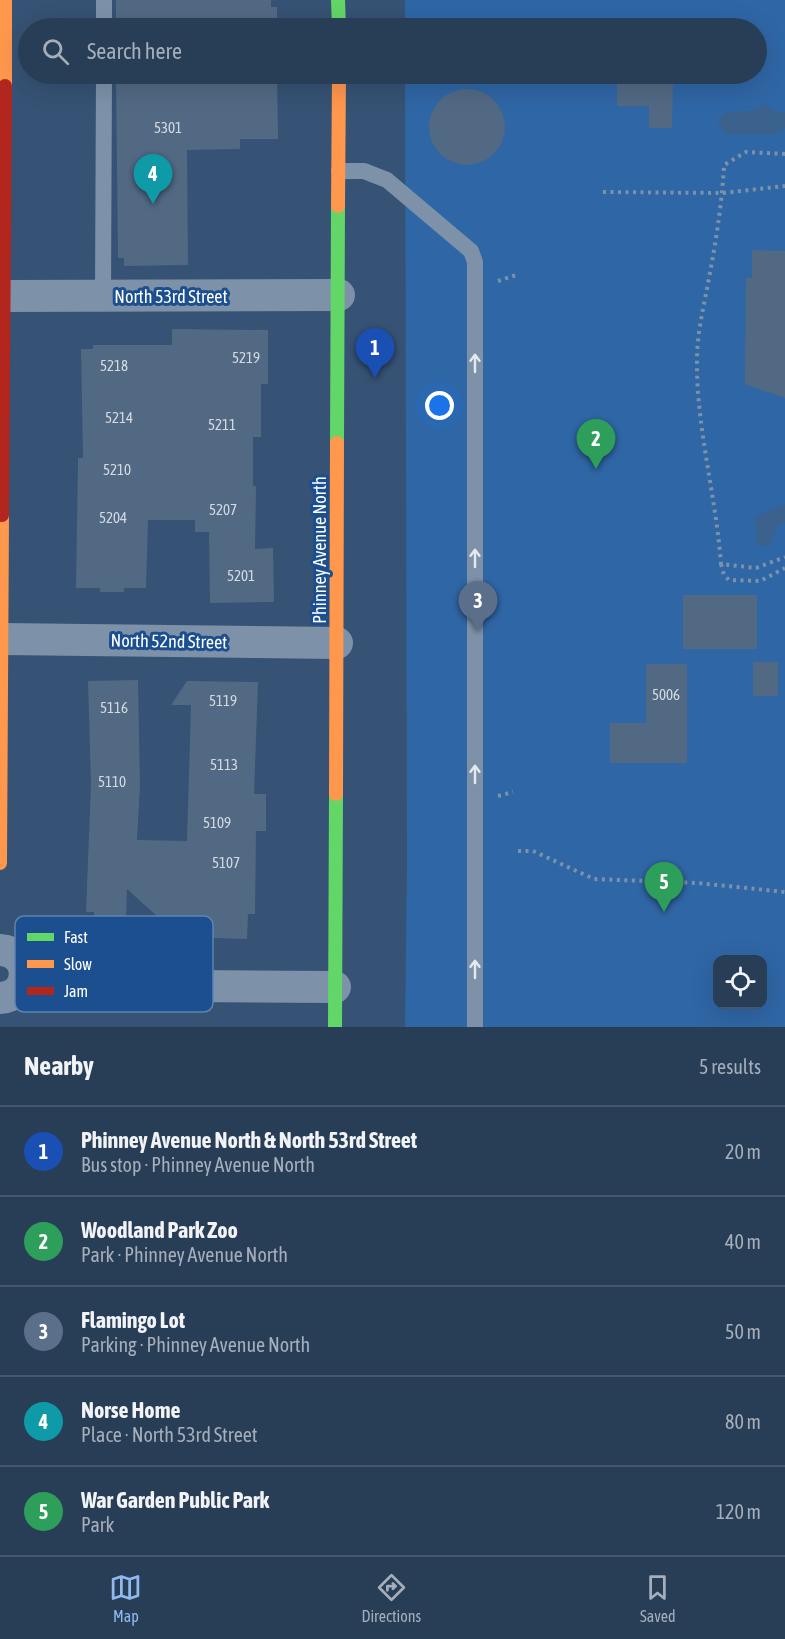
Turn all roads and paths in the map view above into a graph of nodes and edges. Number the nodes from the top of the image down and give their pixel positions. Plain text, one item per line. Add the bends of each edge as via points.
1 (5, 0) edge
2 (104, 0) edge
3 (338, 0) edge
4 (104, 18) edge
5 (339, 18) edge
6 (104, 84) edge
7 (339, 84) edge
8 (785, 154) edge
9 (339, 171) junction
10 (785, 186) edge
11 (603, 192) dead end
12 (723, 193) junction
13 (516, 275) dead end
14 (492, 283) dead end
15 (103, 296) junction
16 (339, 296) junction
17 (4, 297) junction
18 (1, 412) edge
19 (785, 556) edge
20 (721, 564) junction
21 (785, 568) edge
22 (2, 639) junction
23 (337, 643) junction
24 (518, 851) dead end
25 (0, 863) edge
26 (785, 892) edge
27 (0, 950) edge
28 (15, 955) edge
29 (213, 986) edge
30 (335, 987) junction
31 (15, 994) edge
32 (0, 998) edge
33 (335, 1027) edge
34 (475, 1027) edge

1 - 17 street
2 - 4 lane
3 - 5 street
6 - 15 lane
7 - 9 street, Phinney Avenue North
8 - 12 path via 746,152 724,165
9 - 16 street, Phinney Avenue North
34 -> 9 lane via 476,261 471,251 387,180 364,171
10 - 12 path
11 - 12 path
12 - 20 path via 697,360
13 - 14 path
15 - 16 street, North 53rd Street
15 - 17 street, North 53rd Street
16 - 23 street, Phinney Avenue North
17 - 18 street
18 - 22 street
19 - 20 path via 756,568
20 - 21 path via 729,580 760,581
22 - 23 street, North 52nd Street
22 - 25 street
23 - 30 street, Phinney Avenue North
24 - 26 path via 533,851 594,879 698,883
27 - 28 street
29 - 30 street
30 - 33 street, Phinney Avenue North
31 - 32 street

